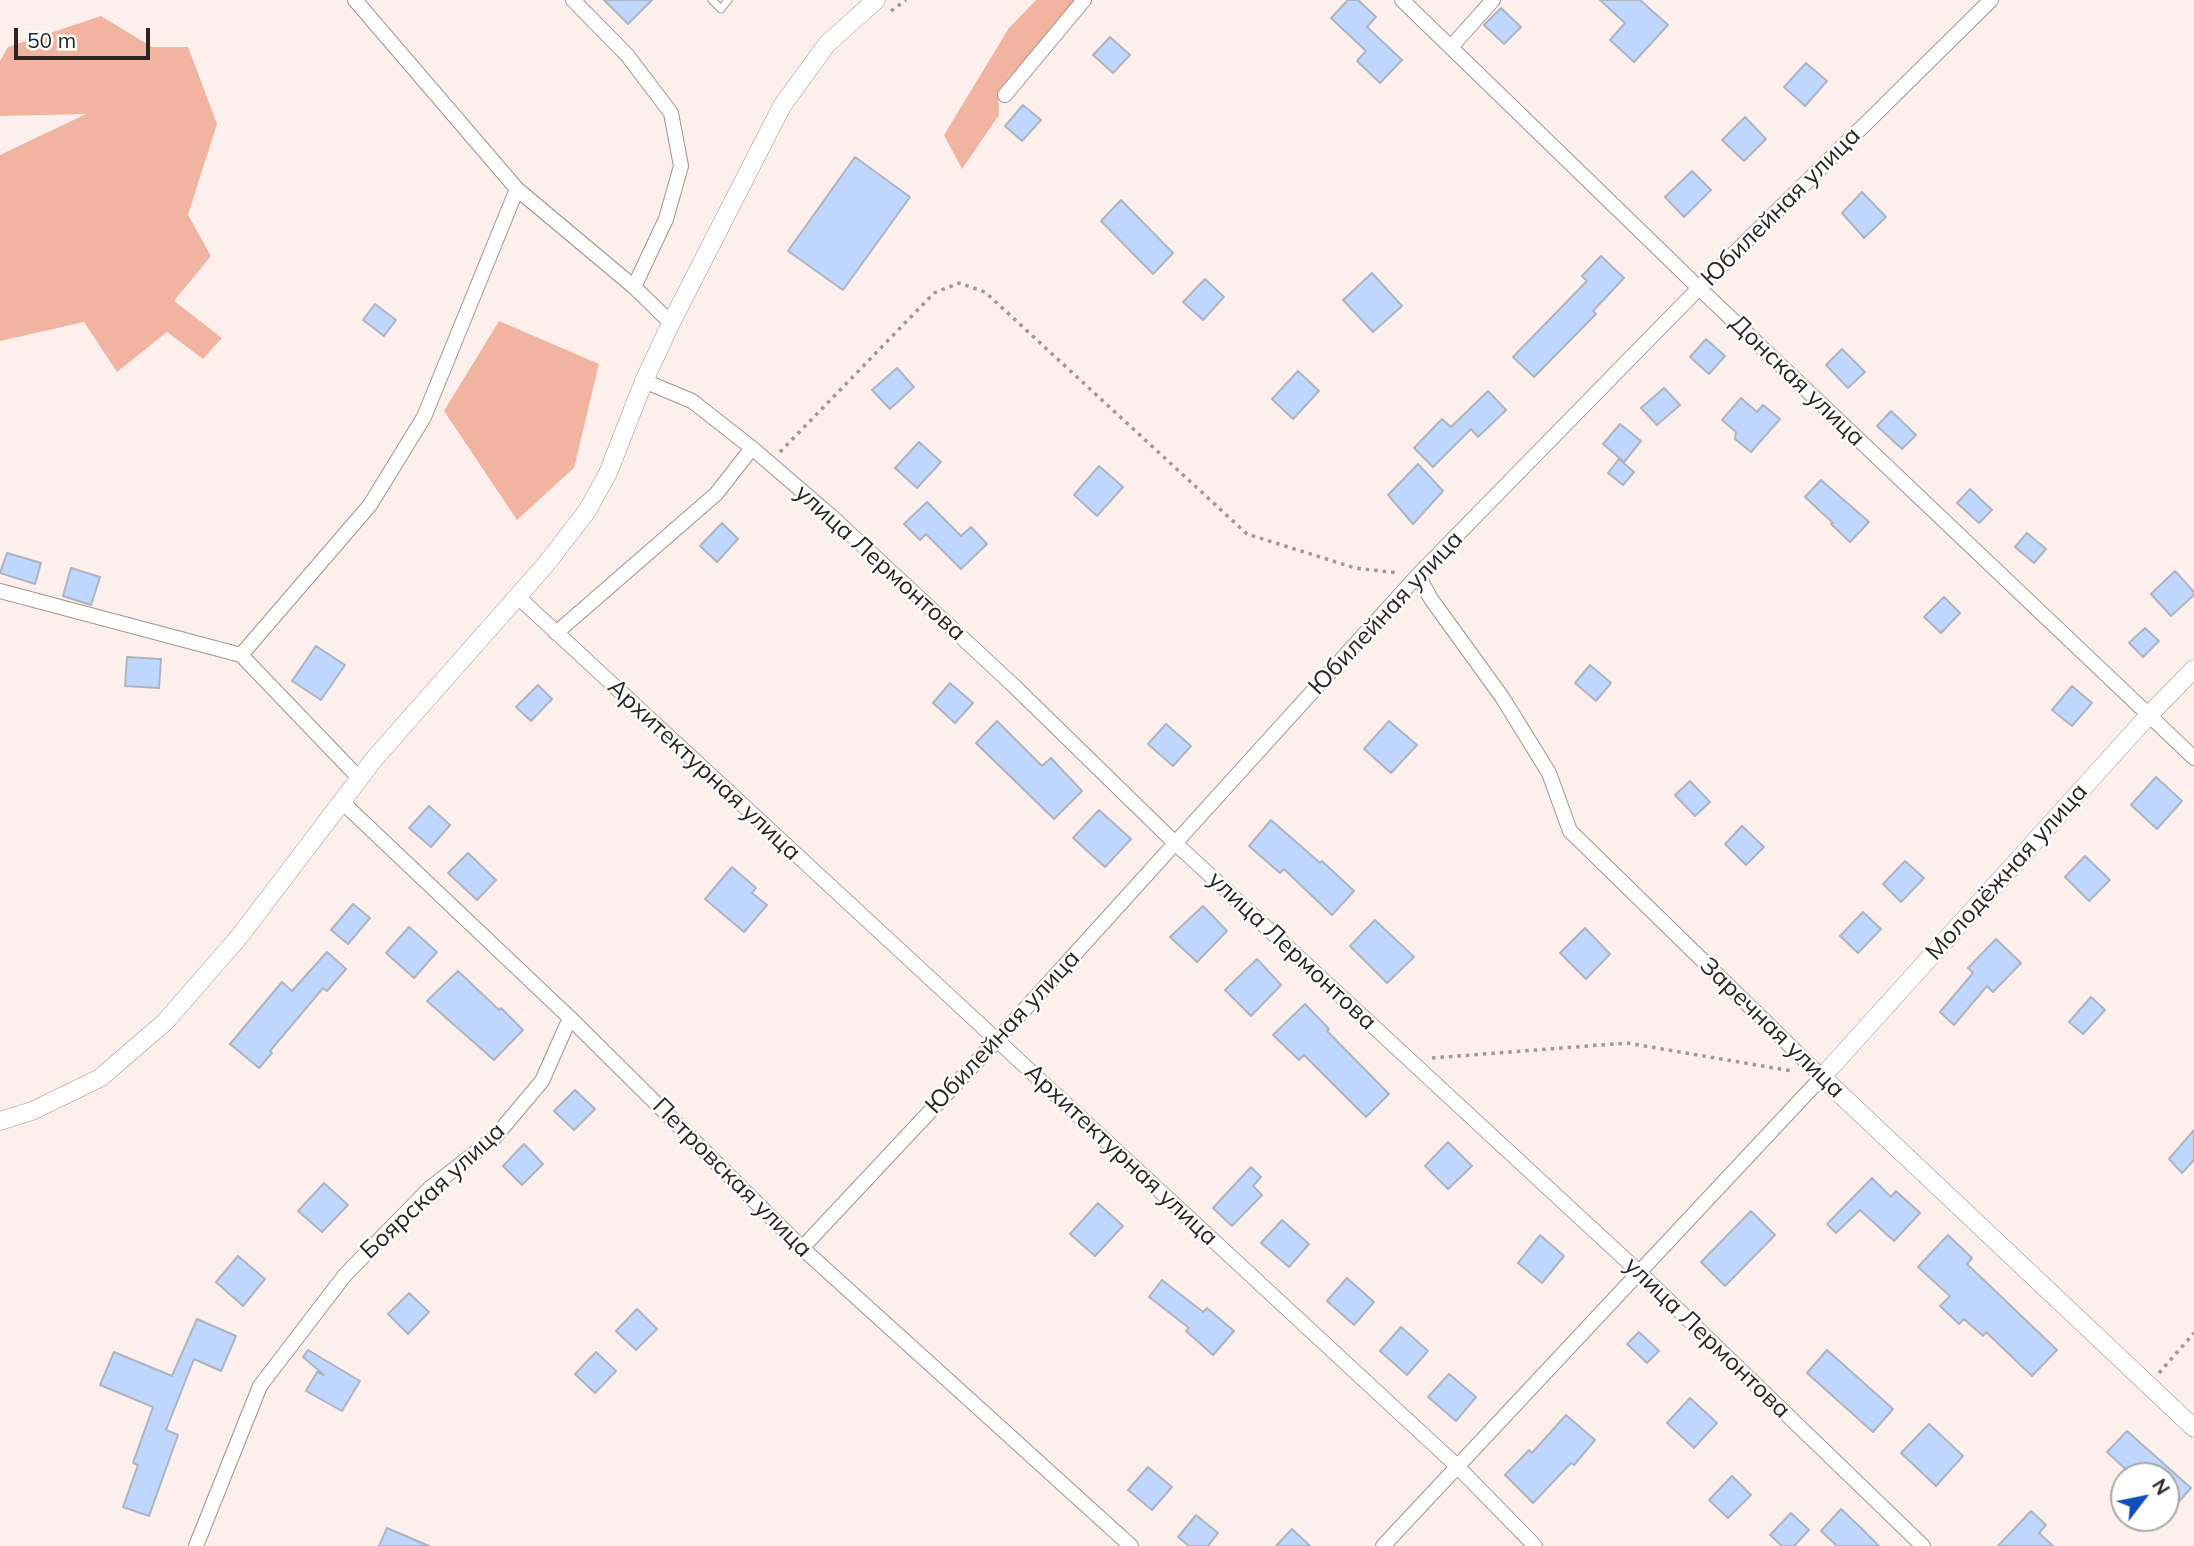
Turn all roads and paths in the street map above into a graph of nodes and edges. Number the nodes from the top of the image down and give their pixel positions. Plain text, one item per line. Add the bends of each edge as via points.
1 (355, 0) edge
2 (573, 0) edge
3 (712, 0) edge
4 (728, 0) edge
5 (906, 0) edge
6 (1084, 0) edge
7 (1402, 0) edge
8 (1493, 0) edge
9 (1990, 1) edge
10 (883, 6) edge
11 (1451, 47) junction
12 (1005, 95) dead end
13 (517, 188) junction
14 (634, 287) junction
15 (1699, 288) junction
16 (671, 323) junction
17 (644, 381) junction
18 (752, 448) junction
19 (769, 463) junction
20 (1418, 575) junction
21 (0, 591) edge
22 (517, 596) junction
23 (556, 633) junction
24 (241, 655) junction
25 (2194, 669) edge
26 (2149, 715) junction
27 (2194, 758) edge
28 (359, 778) junction
29 (341, 801) junction
30 (1175, 844) junction
31 (570, 1018) junction
32 (997, 1040) junction
33 (1409, 1059) junction
34 (1822, 1077) junction
35 (0, 1121) edge
36 (802, 1248) junction
37 (1640, 1273) junction
38 (2194, 1333) edge
39 (2149, 1385) junction
40 (2194, 1428) edge
41 (1457, 1466) junction
42 (196, 1546) edge
43 (1131, 1546) edge
44 (1383, 1546) edge
45 (1535, 1546) edge
46 (1923, 1546) edge

1 - 13 street
2 - 14 street via 627,55 671,113 681,166 666,219
3 - 4 lane via 721,9
5 - 10 path
6 - 12 street
7 - 11 street, Донская улица
8 - 11 street
9 - 15 street, Юбилейная улица
10 - 16 street via 827,44 782,106
11 - 15 street, Донская улица
13 - 14 street
13 - 24 street via 424,417 370,505
14 - 16 street
15 - 20 street, Юбилейная улица
15 - 26 street, Донская улица
16 - 17 street
17 - 18 street, улица Лермонтова via 692,401
17 - 22 street via 608,473 587,511
18 - 19 street, улица Лермонтова
18 - 23 street via 716,494
19 - 20 path via 934,293 959,284 985,292 1247,534 1355,568
19 - 30 street, улица Лермонтова via 1013,685
20 - 30 street, Юбилейная улица
20 - 34 street, Заречная улица via 1549,773 1570,831
21 - 24 street
22 - 23 street, Архитектурная улица
22 - 28 street
23 - 32 street, Архитектурная улица
24 - 28 street
25 - 26 street, Молодёжная улица
26 - 27 street, Донская улица
26 - 34 street, Молодёжная улица
28 - 29 street
29 - 31 street, Петровская улица
29 - 35 street via 239,937 165,1022 100,1078
30 - 32 street, Юбилейная улица
30 - 33 street, улица Лермонтова
31 - 36 street, Петровская улица
31 - 42 street, Боярская улица via 542,1081 494,1138 430,1188 345,1275 260,1386
32 - 36 street, Юбилейная улица
32 - 41 street, Архитектурная улица
33 - 34 path via 1627,1042
33 - 37 street, улица Лермонтова
34 - 37 street
34 - 39 street, Заречная улица
36 - 43 street, Петровская улица
37 - 41 street
37 - 46 street, улица Лермонтова
38 - 39 path
39 - 40 street, Заречная улица
41 - 44 street
41 - 45 street, Архитектурная улица

